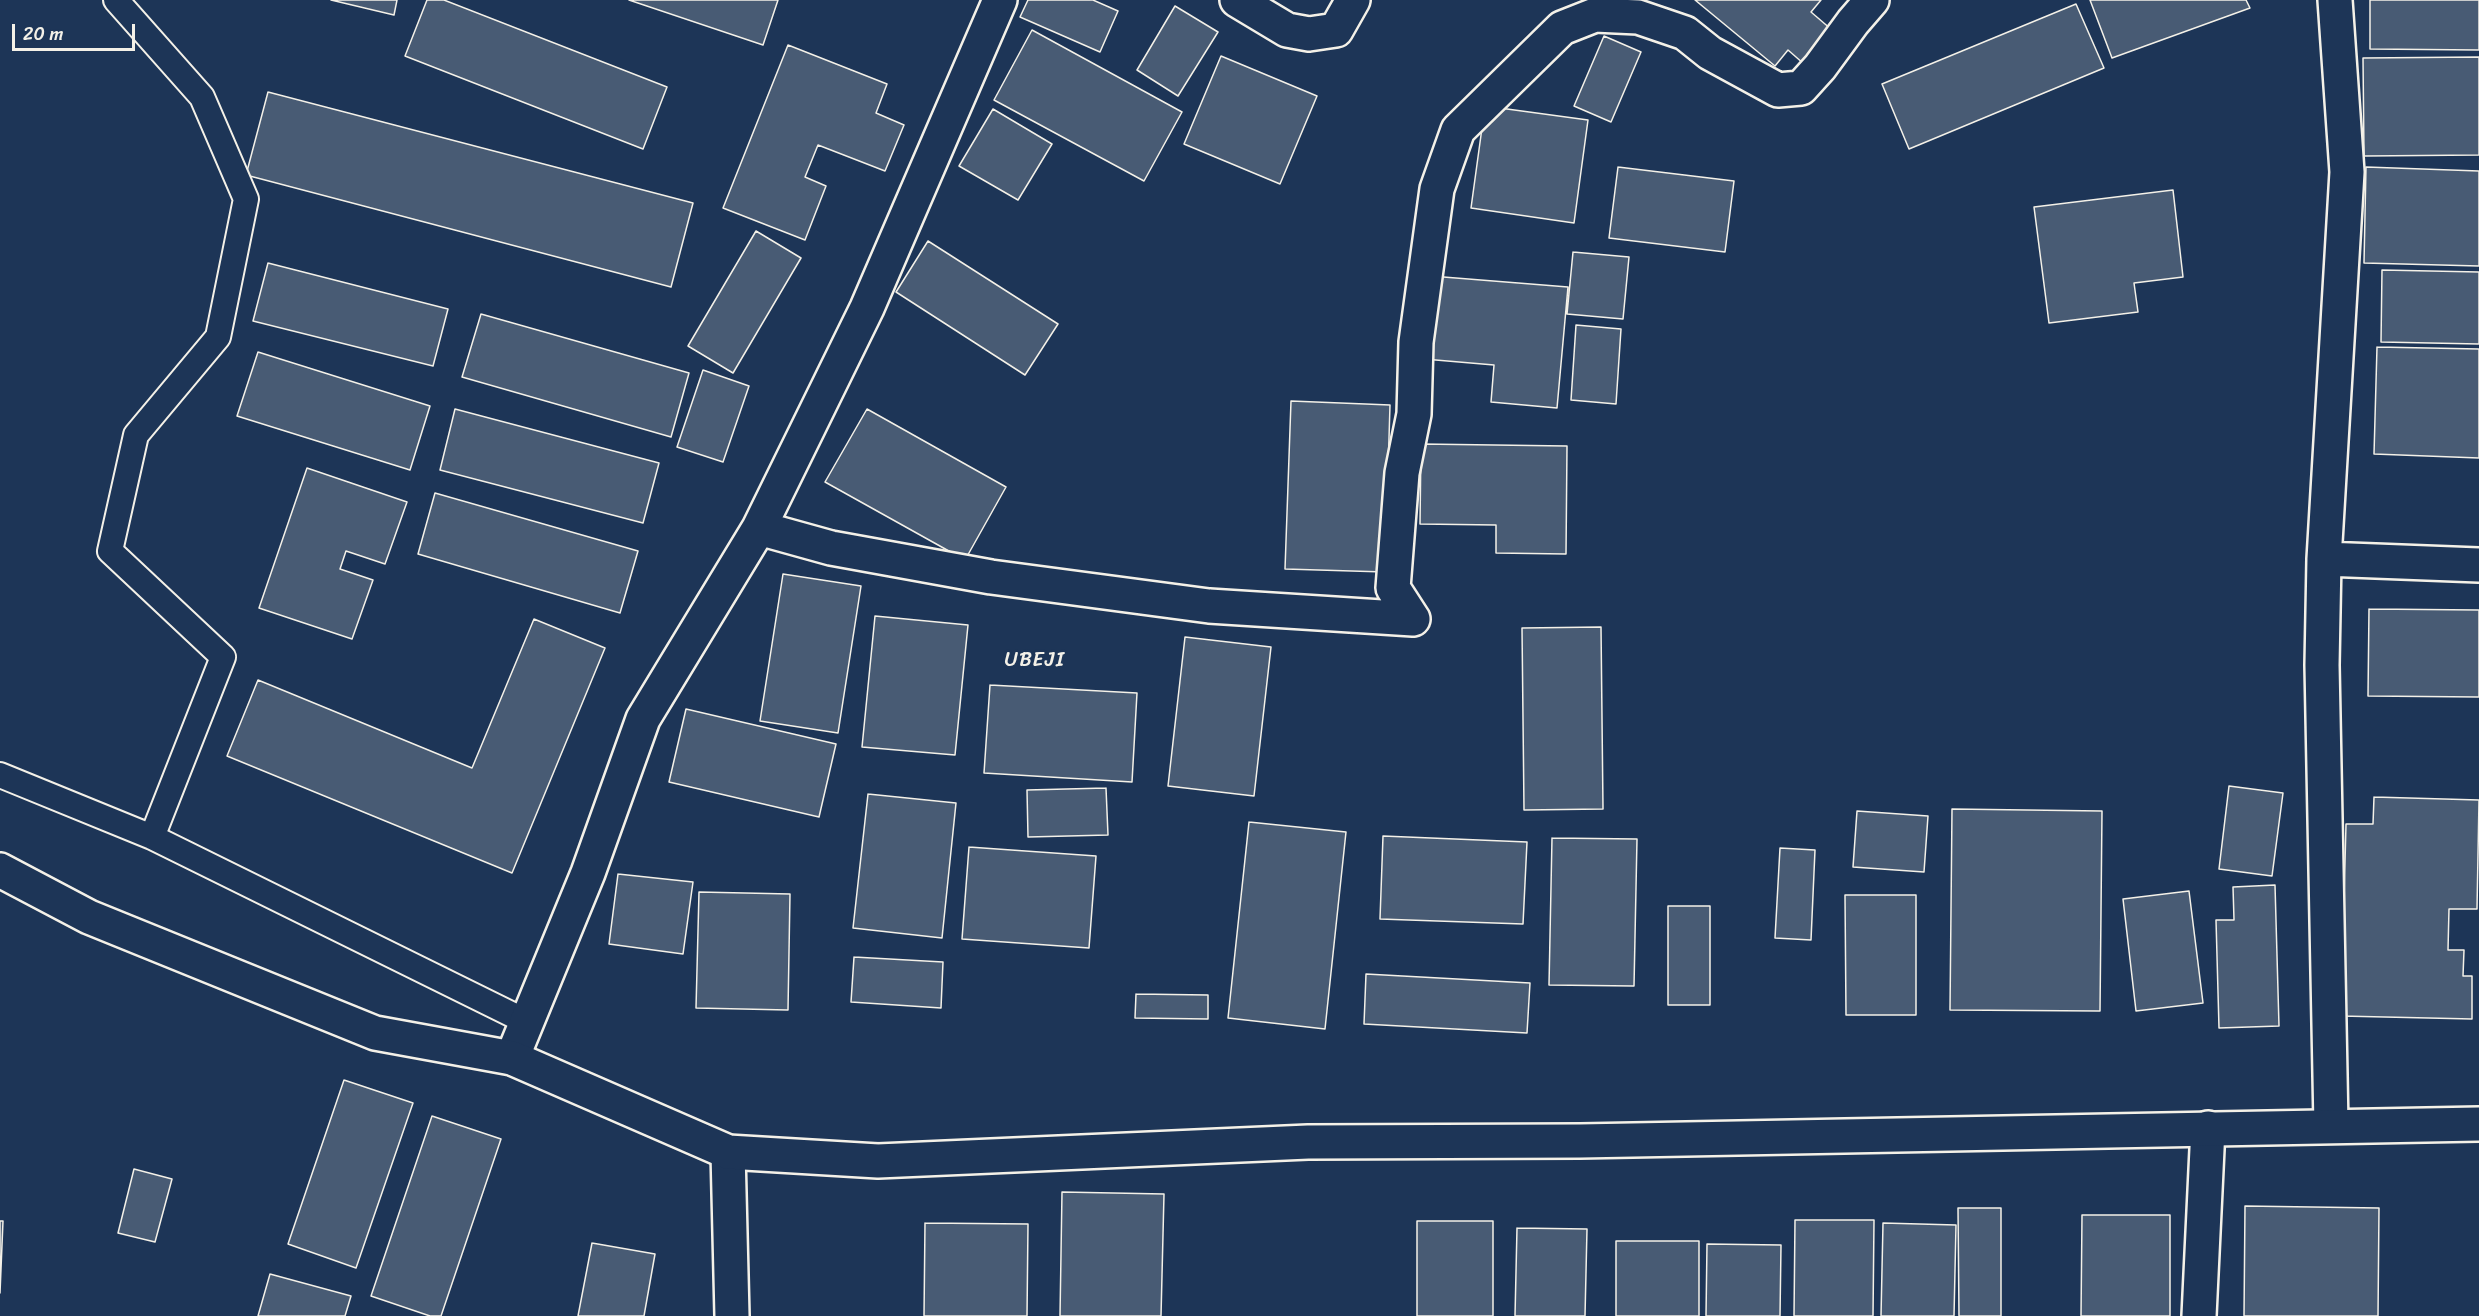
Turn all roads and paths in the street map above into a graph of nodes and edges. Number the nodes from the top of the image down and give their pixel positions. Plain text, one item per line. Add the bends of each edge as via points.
1 (116, 0) edge
2 (1000, 0) edge
3 (1237, 0) edge
4 (1353, 0) edge
5 (1872, 0) edge
6 (2336, 0) edge
7 (1625, 8) edge
8 (759, 528) junction
9 (2324, 559) junction
10 (2479, 565) edge
11 (0, 775) edge
12 (152, 837) junction
13 (0, 870) edge
14 (527, 1022) junction
15 (512, 1058) junction
16 (2479, 1124) edge
17 (2331, 1126) junction
18 (2208, 1128) junction
19 (728, 1152) junction
20 (732, 1316) edge
21 (2199, 1316) edge

1 - 12 lane via 202,97 246,199 218,336 136,435 110,551 222,657
2 - 8 street via 867,308
3 - 4 street via 1287,30 1309,34 1336,30
5 - 7 street via 1801,88 1778,90 1710,53 1685,33
6 - 9 street via 2347,172
7 - 8 street via 1562,28 1458,130 1437,189 1416,342 1414,414 1402,473 1393,588 1413,619 1209,606 991,577 831,548
8 - 14 street via 643,719 588,873
9 - 10 street
9 - 17 street via 2322,666
11 - 12 lane
12 - 14 lane
13 - 15 street via 89,917 375,1033
14 - 15 street
15 - 19 street
16 - 17 street
17 - 18 street
18 - 19 street via 1580,1141 1308,1142 878,1161
18 - 21 street
19 - 20 street

